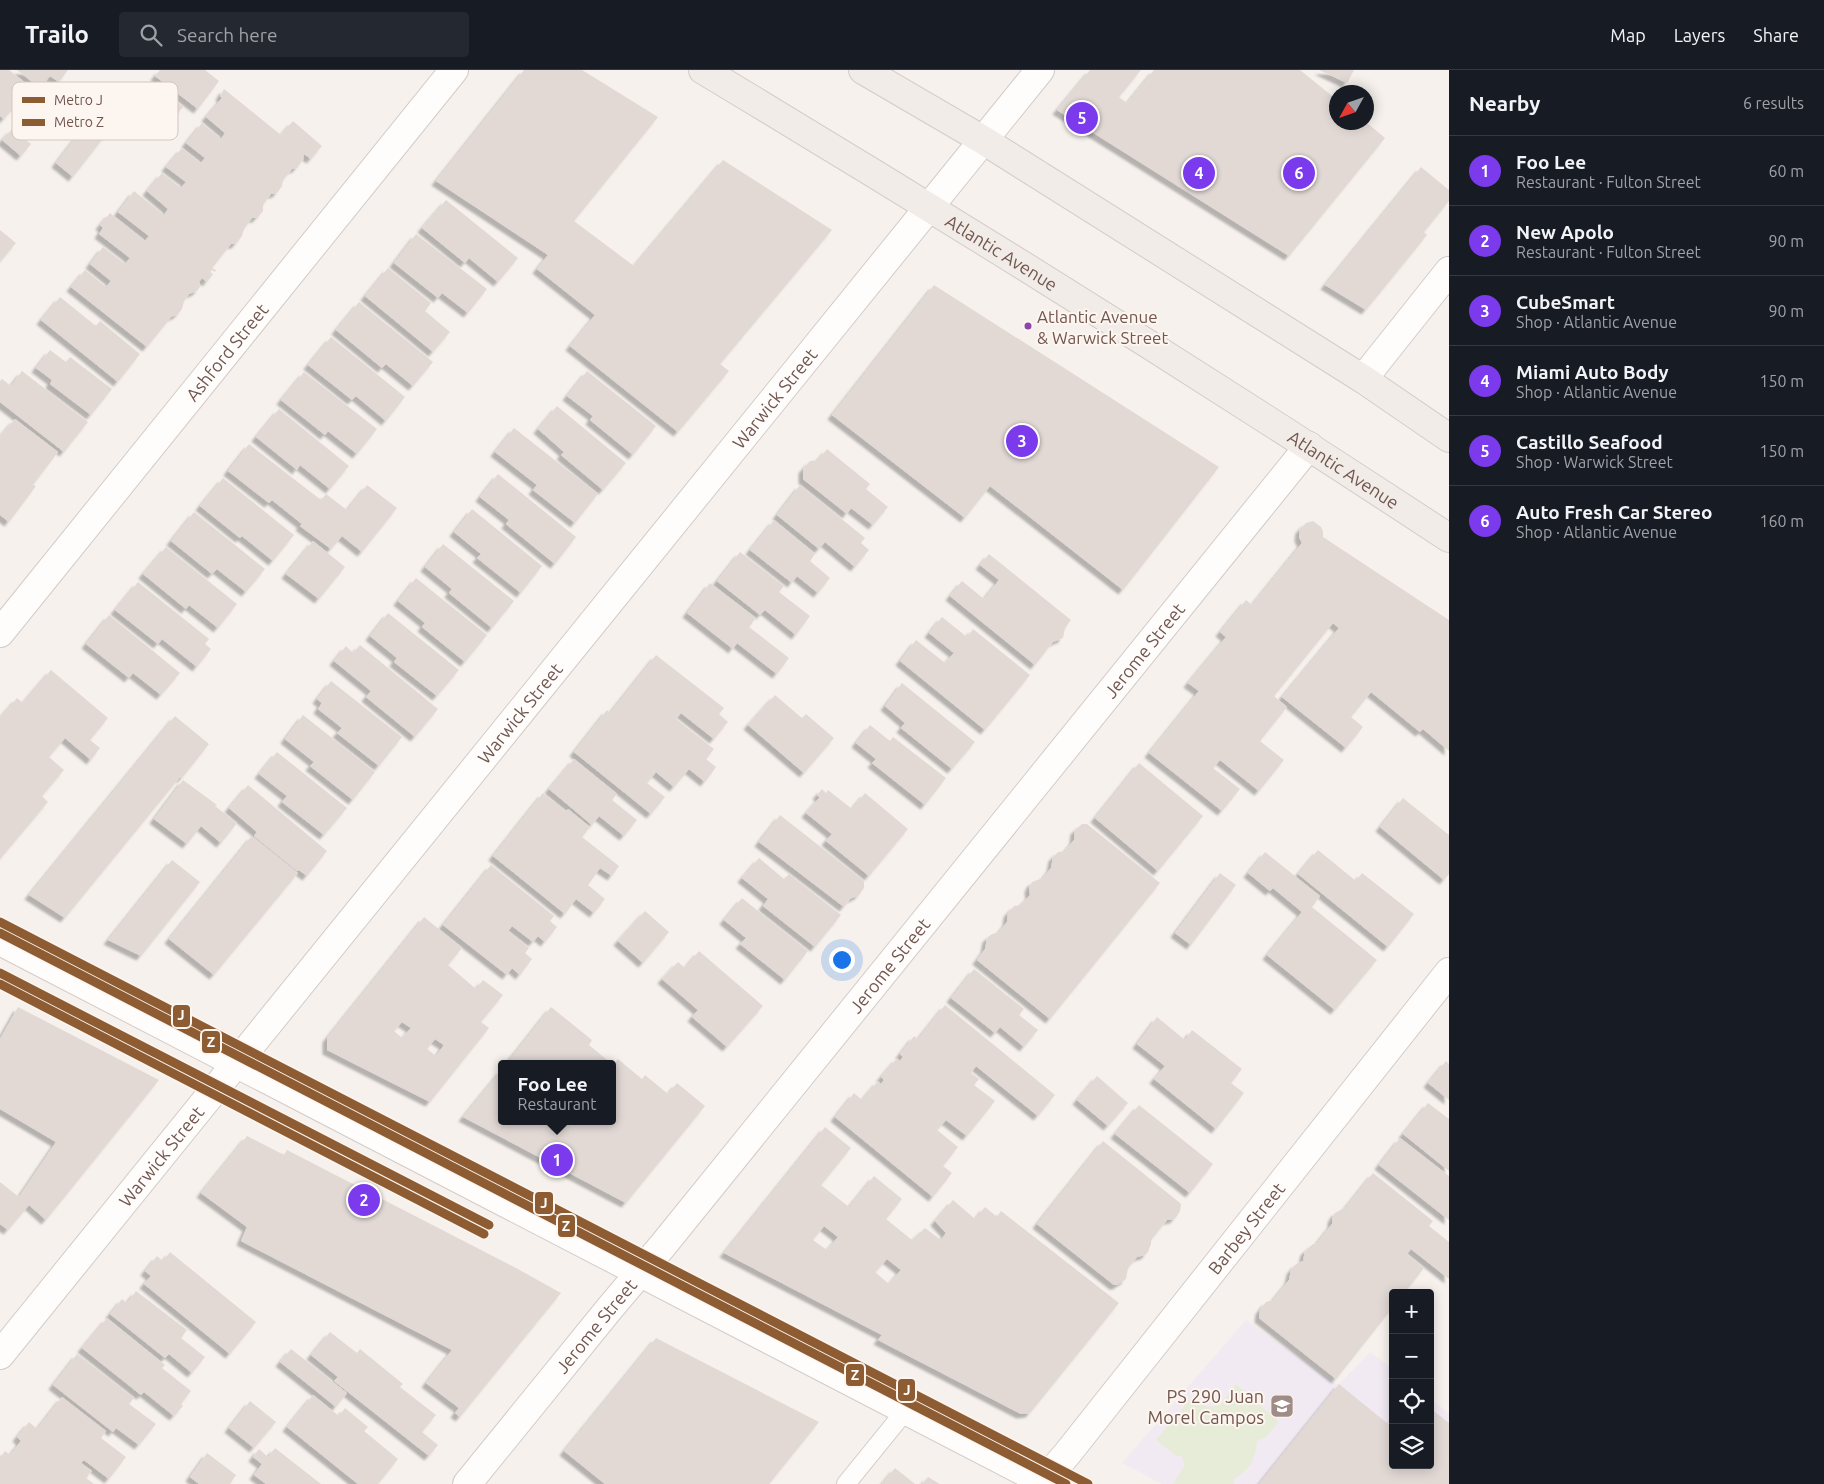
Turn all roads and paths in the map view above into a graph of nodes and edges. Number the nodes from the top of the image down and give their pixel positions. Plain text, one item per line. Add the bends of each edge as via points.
1 (454, 70) edge
2 (703, 70) edge
3 (863, 70) edge
4 (1040, 70) edge
5 (983, 140) junction
6 (929, 206) junction
7 (1449, 271) edge
8 (1364, 380) junction
9 (1449, 438) edge
10 (1309, 446) junction
11 (1449, 538) edge
12 (0, 633) edge
13 (0, 941) edge
14 (1449, 972) edge
15 (236, 1063) junction
16 (640, 1273) junction
17 (0, 1355) edge
18 (906, 1410) junction
19 (1044, 1483) edge
20 (468, 1484) edge
21 (846, 1484) edge

1 - 12 street, Ashford Street
2 - 6 main road, Atlantic Avenue
3 - 5 main road
4 - 5 street, Warwick Street
5 - 6 street, Warwick Street
5 - 8 main road
6 - 10 main road, Atlantic Avenue
6 - 15 street, Warwick Street
7 - 8 street
8 - 9 main road
10 - 11 main road, Atlantic Avenue
10 - 16 street, Jerome Street
13 - 15 street
14 - 19 street, Barbey Street
15 - 16 street
15 - 17 street, Warwick Street
16 - 18 street
16 - 20 street, Jerome Street
18 - 19 street
18 - 21 lane

